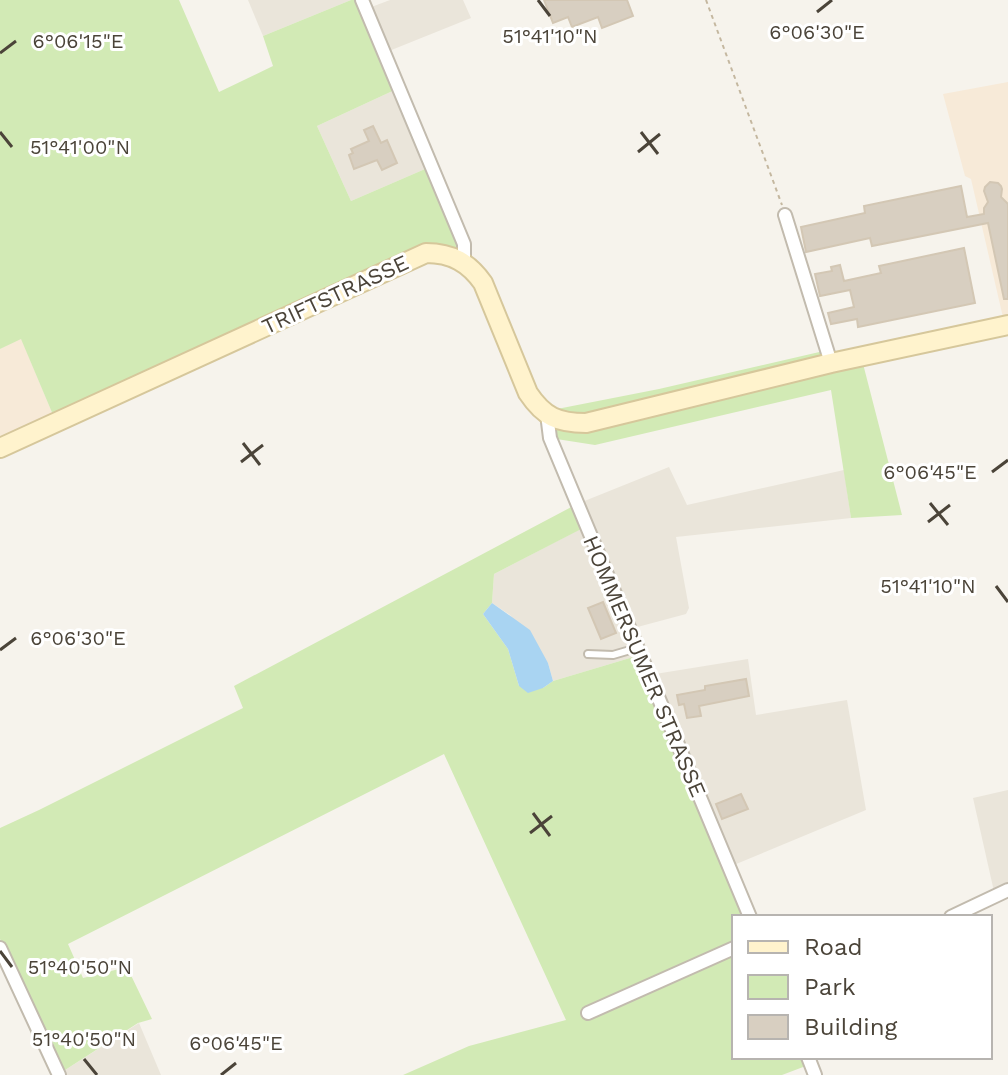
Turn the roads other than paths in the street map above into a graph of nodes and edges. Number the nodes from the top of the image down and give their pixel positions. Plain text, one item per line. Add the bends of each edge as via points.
1 (362, 0) edge
2 (785, 215) road end
3 (464, 262) junction
4 (1008, 325) edge
5 (831, 363) junction
6 (547, 414) junction
7 (0, 448) edge
8 (637, 648) junction
9 (588, 654) dead end
10 (1008, 890) edge
11 (749, 915) edge
12 (955, 915) edge
13 (0, 948) edge
14 (732, 949) edge
15 (588, 1013) dead end
16 (59, 1075) edge

1 - 3 street via 464,244
2 - 5 street
3 - 6 street via 483,283 528,393
3 - 7 street, TRIFTSTRASSE via 426,253
4 - 5 street
5 - 6 street via 586,423 567,423
6 - 8 street, HOMMERSUMER STRASSE via 550,438
8 - 9 lane via 613,655
8 - 11 street, HOMMERSUMER STRASSE
10 - 12 street
13 - 16 street
14 - 15 street

